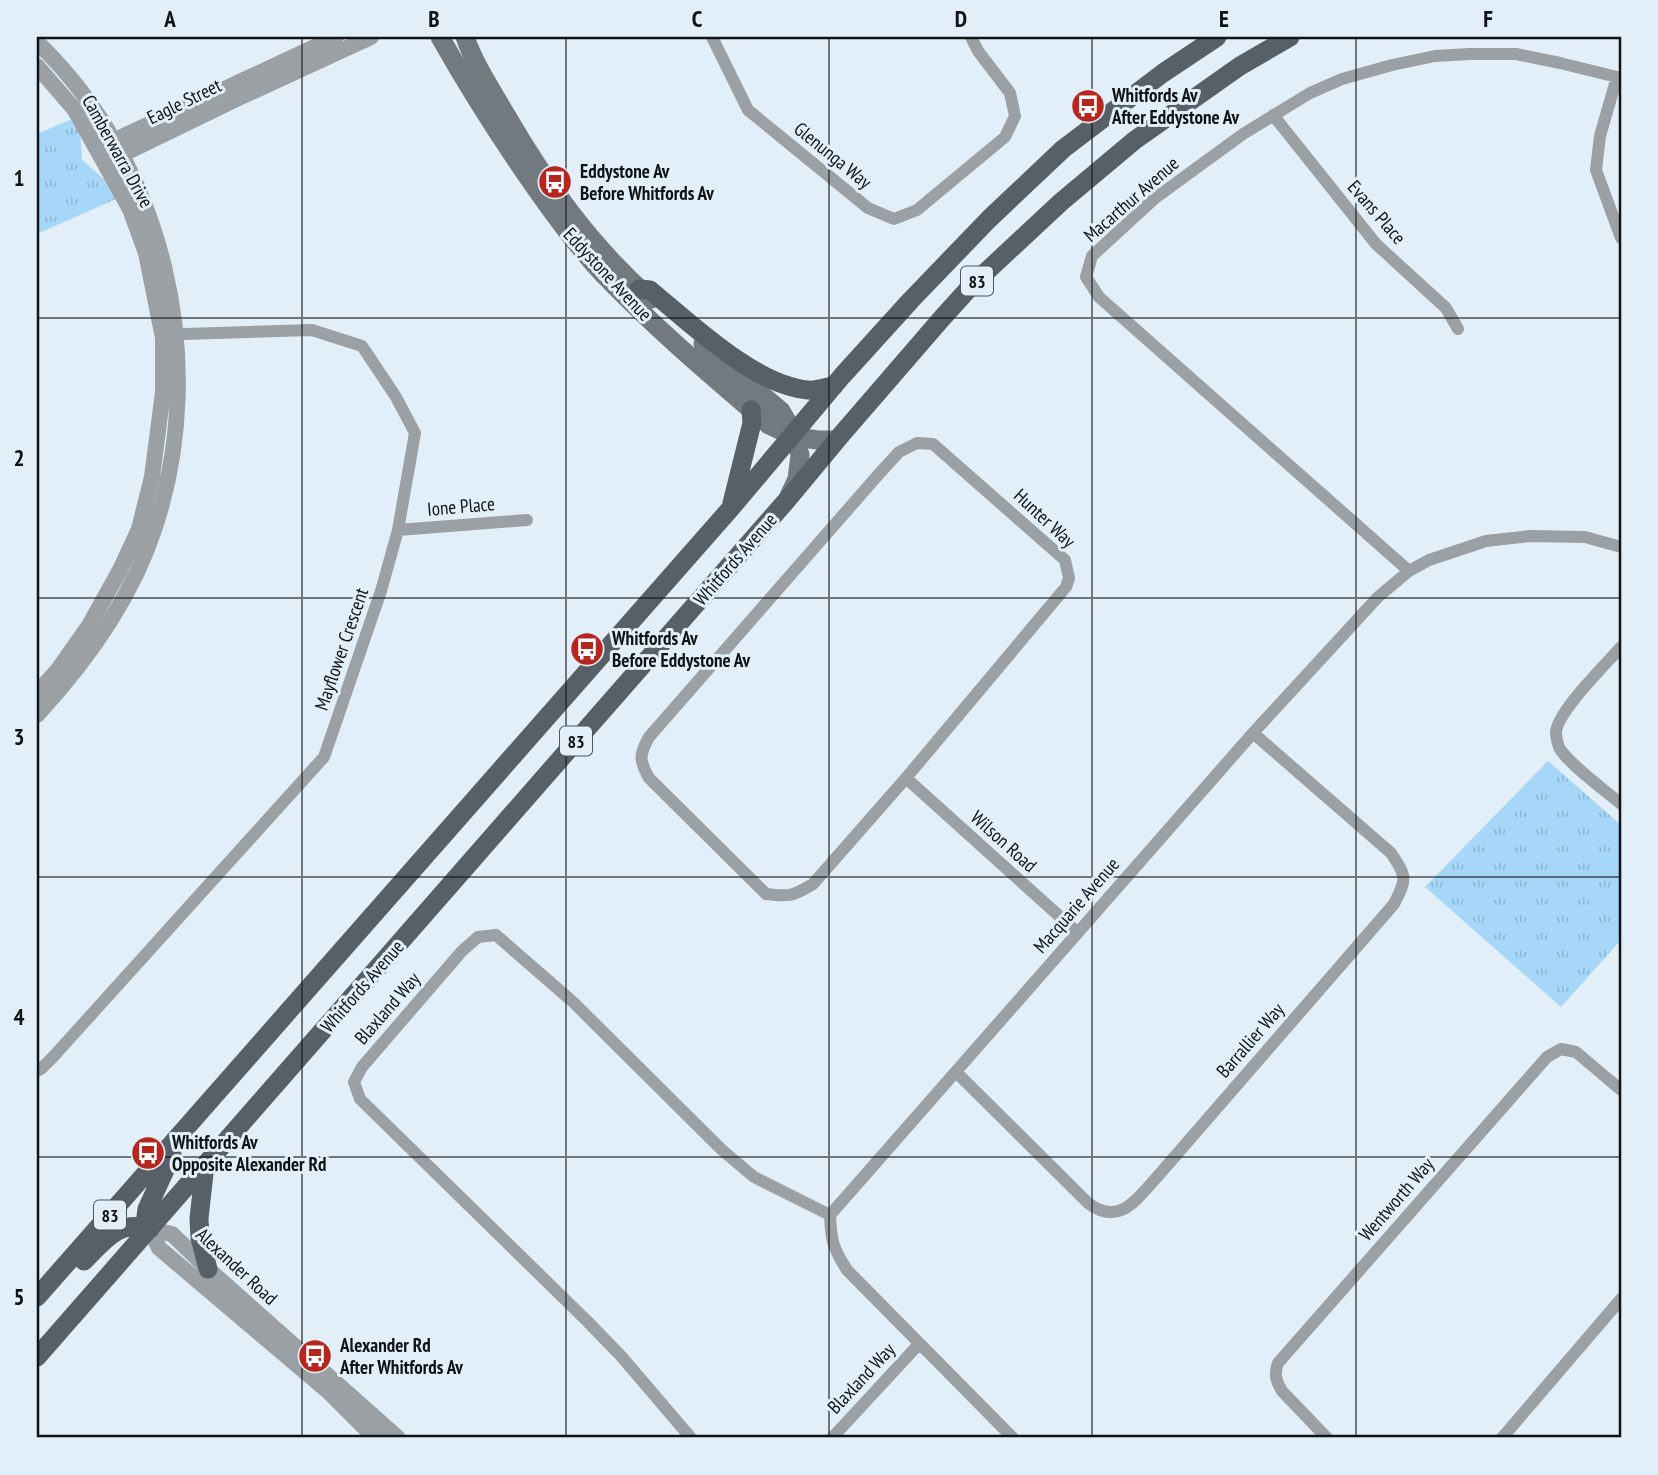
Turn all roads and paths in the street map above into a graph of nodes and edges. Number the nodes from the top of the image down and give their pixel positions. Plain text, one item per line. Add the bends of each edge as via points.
1 (336, 37) edge
2 (371, 37) edge
3 (440, 37) edge
4 (465, 37) edge
5 (712, 37) edge
6 (971, 37) edge
7 (1217, 37) edge
8 (1290, 37) edge
9 (37, 41) edge
10 (37, 66) edge
11 (1619, 78) edge
12 (1273, 115) junction
13 (117, 148) junction
14 (101, 155) junction
15 (1621, 238) edge
16 (639, 289) junction
17 (1458, 329) dead end
18 (170, 337) junction
19 (834, 386) junction
20 (751, 410) junction
21 (794, 435) junction
22 (836, 440) junction
23 (787, 500) junction
24 (731, 508) junction
25 (527, 520) dead end
26 (398, 530) junction
27 (1621, 547) edge
28 (1409, 570) junction
29 (1621, 647) edge
30 (37, 693) edge
31 (37, 715) edge
32 (1253, 733) junction
33 (905, 778) junction
34 (1621, 804) edge
35 (1077, 932) junction
36 (37, 1070) edge
37 (956, 1072) junction
38 (1621, 1090) edge
39 (183, 1131) junction
40 (205, 1165) junction
41 (830, 1215) junction
42 (150, 1228) junction
43 (208, 1269) junction
44 (37, 1297) edge
45 (1621, 1299) edge
46 (37, 1308) edge
47 (919, 1344) junction
48 (37, 1357) edge
49 (376, 1438) edge
50 (398, 1438) edge
51 (691, 1438) edge
52 (832, 1438) edge
53 (1013, 1438) edge
54 (1327, 1438) edge
55 (1502, 1438) edge

1 - 13 street, Eagle Street
2 - 13 street, Eagle Street
3 - 20 main road, Eddystone Avenue via 475,97 572,237 635,306
4 - 16 main road, Eddystone Avenue via 540,171 584,229
5 - 6 street, Glenunga Way via 748,110 868,208 894,219 917,210 1005,136 1015,116 1010,93
7 - 19 main road, Whitfords Avenue / 83 via 1063,149 980,228
8 - 22 main road, Whitfords Avenue / 83 via 1240,66 1135,140 1061,202 972,285
9 - 13 street, Camberwarra Drive via 73,82
10 - 14 street, Camberwarra Drive via 75,110
11 - 12 street, Macarthur Avenue via 1516,54 1435,56 1342,79
11 - 15 street via 1600,136 1596,170
12 - 17 street, Evans Place via 1376,244 1446,308
12 - 28 street, Macarthur Avenue via 1154,199 1092,256 1086,277 1099,297
13 - 14 street, Eagle Street
13 - 18 street, Camberwarra Drive via 157,239 167,276
14 - 18 street, Camberwarra Drive via 130,209
16 - 19 main road via 650,289 742,364 766,377 810,391
16 - 21 main road, Eddystone Avenue via 781,411
18 - 26 street, Mayflower Crescent via 312,330 362,346 415,433
18 - 30 street, Camberwarra Drive via 158,442 138,528 90,624
18 - 31 street, Camberwarra Drive via 179,370 172,457 155,528 100,637
19 - 21 main road, Whitfords Avenue / 83
20 - 21 main road, Eddystone Avenue via 769,425
20 - 24 main road
21 - 22 main road, Eddystone Avenue
21 - 23 main road via 800,454 797,479
21 - 24 main road, Whitfords Avenue / 83
22 - 23 main road, Whitfords Avenue / 83
23 - 40 main road, Whitfords Avenue / 83
24 - 39 main road, Whitfords Avenue / 83
25 - 26 street, Ione Place
26 - 36 street, Mayflower Crescent via 324,757
27 - 28 street, Macquarie Avenue via 1585,537 1530,536 1486,541
28 - 32 street, Macquarie Avenue via 1378,597
29 - 34 street via 1563,715 1556,733 1559,748
32 - 35 street, Macquarie Avenue
32 - 37 street, Barrallier Way via 1391,853 1404,883 1394,904 1166,1167 1128,1208 1098,1211
33 - 33 street, Hunter Way via 1069,578 1065,560 933,444 917,443 889,463 649,737 641,752 649,778 766,894 787,897 813,884
33 - 35 street, Wilson Road
35 - 37 street, Macquarie Avenue
37 - 41 street, Macquarie Avenue
38 - 54 street, Wentworth Way via 1576,1052 1561,1049 1547,1057 1278,1363 1277,1383
39 - 42 main road via 147,1209
39 - 44 main road, Whitfords Avenue / 83
40 - 42 main road, Whitfords Avenue / 83
40 - 43 main road via 199,1218
41 - 47 street via 835,1252 847,1270
41 - 51 street, Blaxland Way via 743,1168 573,1002 496,935 478,937 462,951 362,1067 355,1082 360,1100 604,1338
42 - 43 street, Alexander Road via 172,1234
42 - 46 main road via 128,1226 114,1233
42 - 48 main road, Whitfords Avenue / 83
42 - 49 street, Alexander Road via 159,1248 330,1393
43 - 50 street, Alexander Road
45 - 55 street
47 - 52 street, Blaxland Way
47 - 53 street

